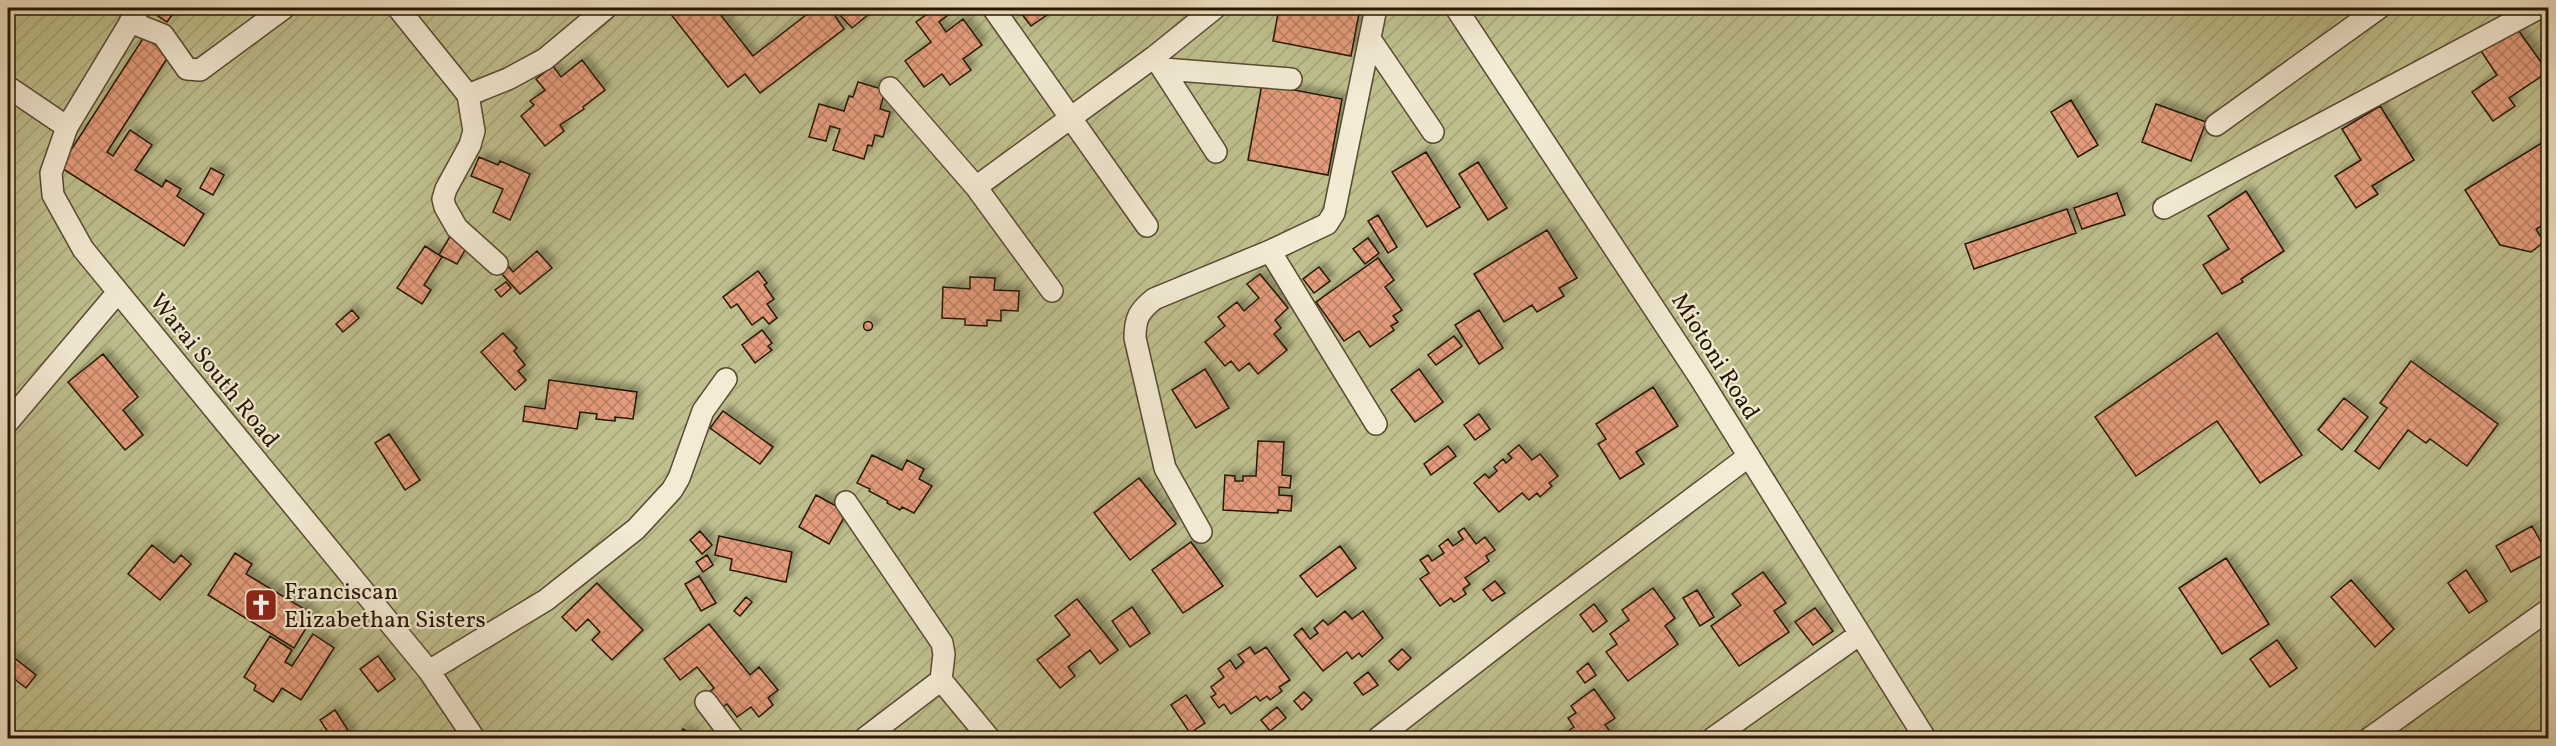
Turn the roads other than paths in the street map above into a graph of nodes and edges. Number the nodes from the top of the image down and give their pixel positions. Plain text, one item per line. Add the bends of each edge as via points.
1 (284, 8) edge
2 (398, 8) edge
3 (606, 8) edge
4 (993, 8) edge
5 (1215, 8) edge
6 (1376, 8) edge
7 (1456, 8) edge
8 (2379, 8) edge
9 (2539, 8) edge
10 (135, 15) edge
11 (1370, 39) junction
12 (1159, 63) junction
13 (1291, 79) dead end
14 (8, 87) edge
15 (890, 88) dead end
16 (468, 95) junction
17 (1070, 117) junction
18 (2216, 125) dead end
19 (67, 127) junction
20 (1433, 132) dead end
21 (1216, 153) dead end
22 (976, 187) junction
23 (2164, 208) dead end
24 (1147, 226) dead end
25 (1270, 251) junction
26 (497, 264) dead end
27 (1052, 291) dead end
28 (118, 292) junction
29 (726, 379) dead end
30 (8, 422) edge
31 (1376, 424) dead end
32 (1749, 456) junction
33 (846, 502) dead end
34 (1201, 532) dead end
35 (2548, 610) edge
36 (1860, 634) junction
37 (429, 671) junction
38 (941, 680) junction
39 (706, 702) dead end
40 (474, 738) edge
41 (734, 738) edge
42 (865, 738) edge
43 (989, 738) edge
44 (1378, 738) edge
45 (1713, 738) edge
46 (1925, 738) edge
47 (2370, 738) edge

1 - 10 street via 200,70 187,69 164,35
2 - 16 street
3 - 16 street via 545,59
4 - 17 street
5 - 12 street
6 - 11 street
7 - 32 street, Miotoni Road
8 - 18 street
9 - 23 street
10 - 19 street, Warai South Road
11 - 20 street
11 - 25 street via 1334,213 1327,224
12 - 13 street
12 - 17 street
12 - 21 street
14 - 19 street
15 - 22 street
16 - 26 street via 474,131 443,200 457,228
17 - 22 street
17 - 24 street
19 - 28 street, Warai South Road via 51,173 53,195 82,249
22 - 27 street
25 - 31 street
25 - 34 street via 1154,299 1141,309 1135,321 1135,338 1165,468
28 - 30 street
28 - 37 street, Warai South Road
29 - 37 street via 703,411 672,490 636,529 546,600
32 - 36 street, Miotoni Road
32 - 44 street
33 - 38 street via 942,643
35 - 47 street
36 - 45 street
36 - 46 street, Miotoni Road
37 - 40 street, Warai South Road
38 - 42 street
38 - 43 street
39 - 41 street

